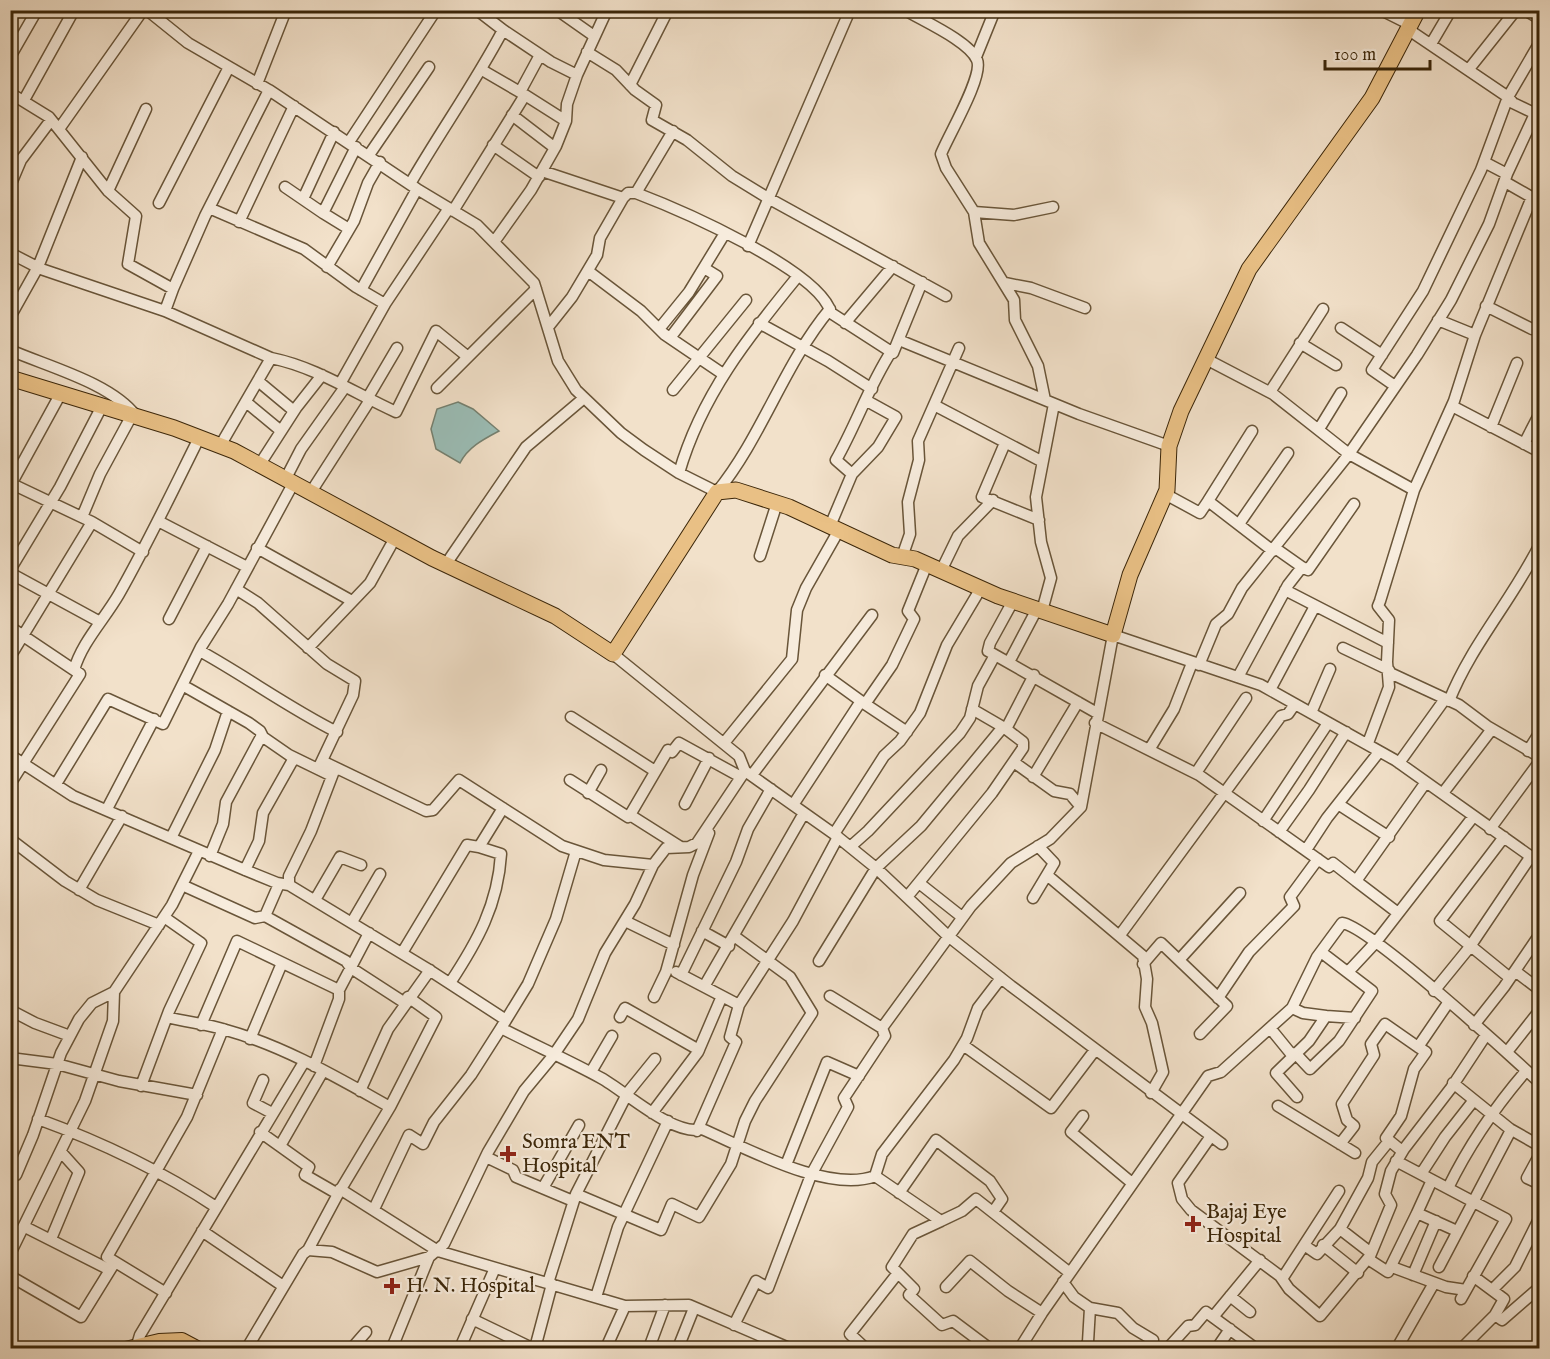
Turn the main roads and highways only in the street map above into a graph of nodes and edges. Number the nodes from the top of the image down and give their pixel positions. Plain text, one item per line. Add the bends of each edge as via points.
1 (1418, 10) edge
2 (10, 378) edge
3 (128, 1348) edge
4 (199, 1348) edge

1 - 2 highway via 1372,98 1249,269 1180,411 1169,446 1165,494 1130,575 1113,635 1013,601 934,567 892,555 777,503 736,490 717,492 613,654 555,616 395,538 260,464 199,438
3 - 4 main road via 182,1339

